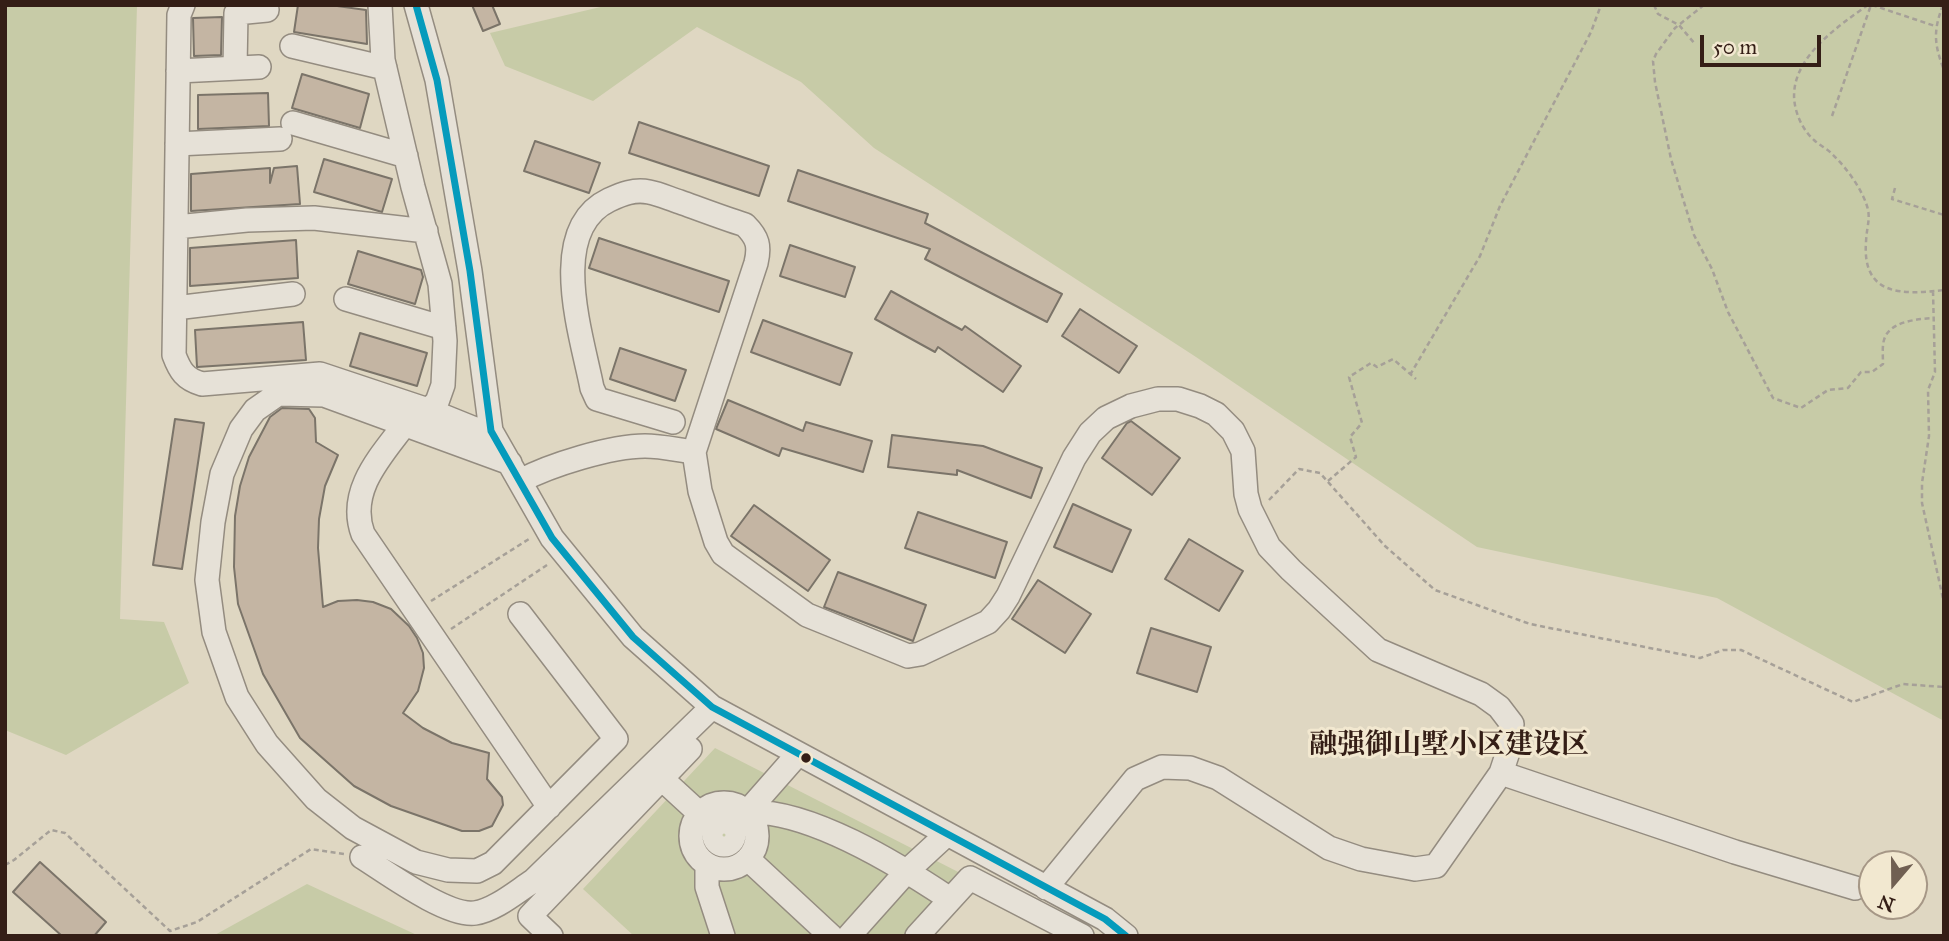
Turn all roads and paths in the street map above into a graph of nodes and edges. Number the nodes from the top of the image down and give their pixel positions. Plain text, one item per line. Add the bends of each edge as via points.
1 (183, 5) edge
2 (380, 5) edge
3 (416, 5) edge
4 (1601, 5) edge
5 (1654, 5) edge
6 (1704, 5) edge
7 (1870, 5) edge
8 (1943, 5) edge
9 (267, 10) dead end
10 (1679, 25) junction
11 (1935, 26) junction
12 (1695, 44) dead end
13 (292, 46) dead end
14 (259, 67) dead end
15 (235, 68) junction
16 (385, 68) junction
17 (1944, 70) edge
18 (178, 71) junction
19 (1832, 116) dead end
20 (177, 144) junction
21 (406, 156) junction
22 (1895, 188) dead end
23 (1944, 215) edge
24 (176, 227) junction
25 (426, 231) junction
26 (1944, 290) edge
27 (1933, 291) junction
28 (293, 294) dead end
29 (346, 299) dead end
30 (175, 308) junction
31 (1934, 318) junction
32 (444, 328) junction
33 (1410, 375) junction
34 (1416, 379) dead end
35 (428, 410) junction
36 (673, 422) dead end
37 (405, 424) junction
38 (492, 431) junction
39 (694, 453) junction
40 (515, 472) junction
41 (1328, 481) junction
42 (1266, 507) dead end
43 (546, 528) junction
44 (564, 553) junction
45 (451, 589) dead end
46 (1944, 603) edge
47 (520, 614) dead end
48 (435, 640) junction
49 (1944, 687) edge
50 (718, 711) junction
51 (798, 754) junction
52 (1501, 773) junction
53 (662, 779) junction
54 (549, 807) junction
55 (747, 812) junction
56 (699, 813) junction
57 (946, 835) junction
58 (362, 857) joint
59 (748, 859) junction
60 (5, 864) edge
61 (707, 864) junction
62 (907, 871) junction
63 (1046, 888) junction
64 (1855, 888) dead end
65 (950, 899) junction
66 (551, 936) edge
67 (723, 936) edge
68 (831, 936) edge
69 (849, 936) edge
70 (916, 936) edge
71 (1082, 936) edge
72 (1126, 936) edge

1 - 18 street
2 - 16 street
3 - 38 street via 437,80
4 - 33 path via 1500,206 1480,256
5 - 10 path via 1658,14
6 - 10 path
7 - 11 path
7 - 19 path
7 - 27 path via 1831,32 1814,51 1801,69 1794,103 1800,123 1813,140 1830,151 1862,194 1870,216 1866,264 1873,279 1888,289
8 - 11 path
9 - 15 street via 236,13
10 - 12 path
10 - 31 path via 1653,61 1668,149 1694,235 1773,398 1801,408 1828,390 1849,388 1861,372 1872,372 1883,364 1884,339 1889,332 1913,320
11 - 17 path
13 - 16 street
14 - 15 street
15 - 18 street
16 - 21 street
18 - 20 street
20 - 21 street via 287,131
20 - 24 street
21 - 25 street
22 - 23 path via 1892,199
24 - 25 street via 314,218
24 - 30 street
25 - 32 street via 440,284
26 - 27 path
27 - 31 path
28 - 30 street
29 - 32 street
30 - 35 street via 174,355 190,380 202,384 320,374
31 - 46 path via 1935,372 1928,390 1929,436 1922,483
32 - 35 street via 443,385 437,402
33 - 34 path
33 - 41 path via 1392,359 1377,367 1371,363 1349,377 1362,424 1350,437 1356,457
35 - 38 street
36 - 39 street via 597,399 575,298 572,262 585,218 605,202 631,191 650,192 745,225 756,236 756,263
37 - 40 street
37 - 48 street via 370,471 358,520
37 - 54 street via 324,395 278,394 255,410 241,429 222,474 207,580 214,632 237,697 267,744 316,799 353,828 416,862 477,871 492,863
38 - 40 street
39 - 40 street via 646,446
39 - 52 street via 700,491 723,554 807,615 908,656 988,622 999,610 1074,458 1106,418 1158,399 1200,406 1233,431 1243,451 1250,509 1269,547 1291,570 1378,650 1481,694 1499,707 1512,724
40 - 43 street
41 - 42 path via 1320,473 1298,469
41 - 49 path via 1385,546 1435,590 1530,624 1700,657 1741,650 1853,702 1903,684
43 - 44 street
43 - 45 path
44 - 48 path
44 - 50 street via 633,637
47 - 54 street via 616,739
48 - 54 street
50 - 51 street
50 - 53 street
50 - 58 street via 533,881 499,903 474,913 452,908
51 - 55 street
51 - 57 street
52 - 63 street via 1436,866 1415,869 1329,848 1218,778 1190,768 1163,767 1135,779
52 - 64 street
53 - 56 street
53 - 66 street via 530,916
55 - 56 street via 724,803
55 - 59 street via 757,833
55 - 62 street via 764,811 807,824
56 - 61 street via 690,841
57 - 62 street
57 - 63 street
58 - 60 path via 311,849 197,922 170,931 65,833 51,830
59 - 61 street via 731,869
59 - 68 street
61 - 67 street via 707,887
62 - 65 street
62 - 69 street
63 - 72 street via 1105,919
65 - 70 street
65 - 71 street via 970,878

